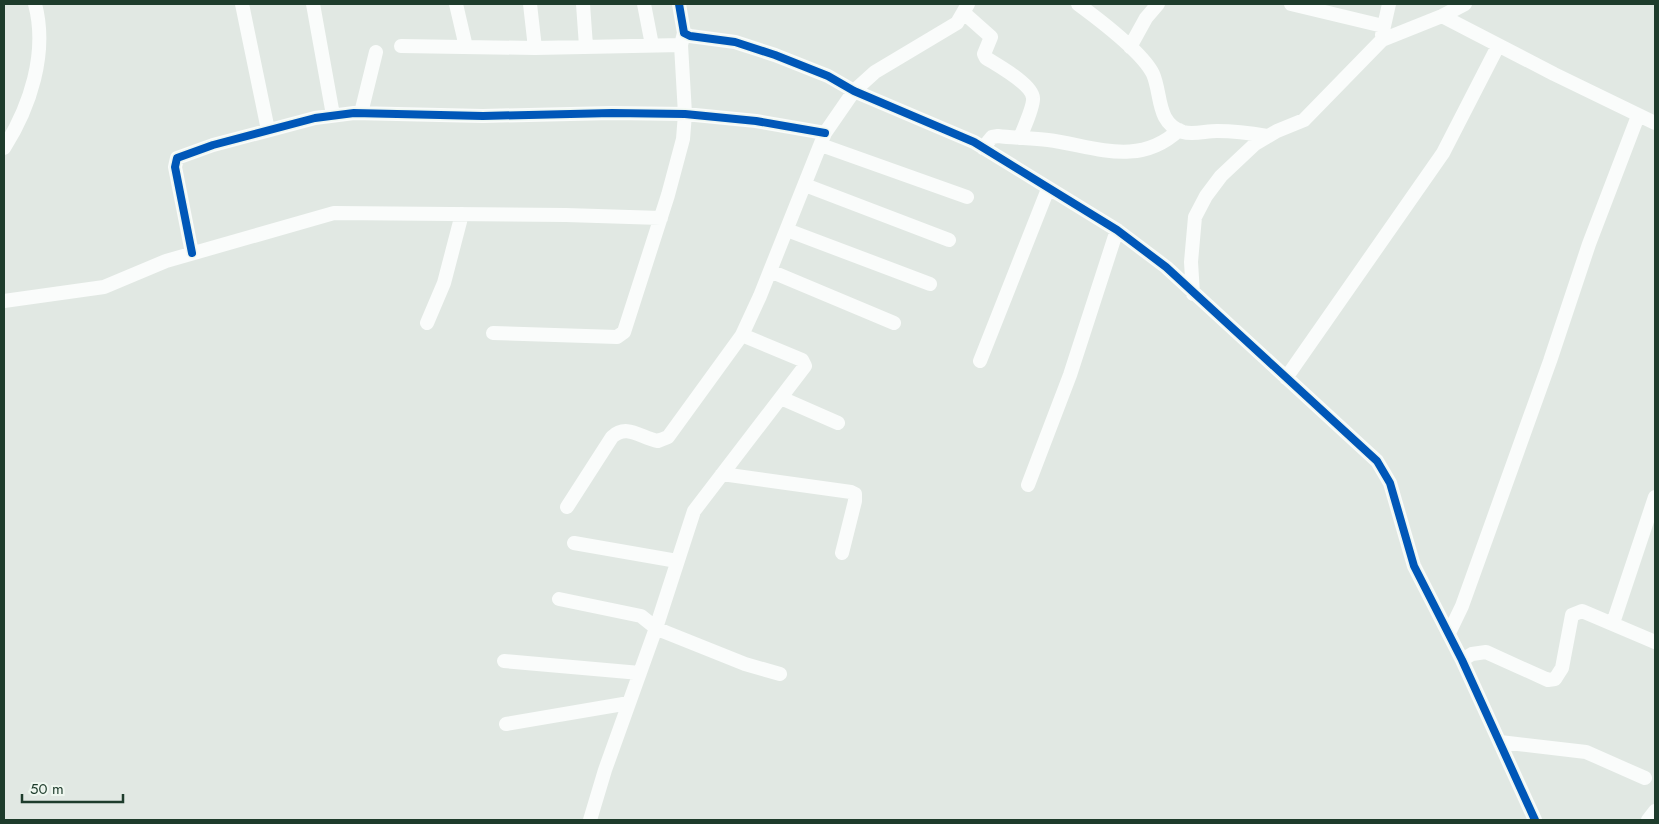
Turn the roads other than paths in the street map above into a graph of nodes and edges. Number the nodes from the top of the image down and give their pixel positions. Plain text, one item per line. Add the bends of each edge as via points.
1 (35, 4) edge
2 (242, 4) edge
3 (313, 4) edge
4 (456, 4) edge
5 (530, 4) edge
6 (583, 4) edge
7 (644, 4) edge
8 (679, 4) edge
9 (1078, 4) edge
10 (1158, 4) edge
11 (1291, 4) edge
12 (1389, 4) edge
13 (1465, 4) edge
14 (966, 9) edge
15 (1442, 16) junction
16 (1382, 33) junction
17 (683, 39) junction
18 (652, 45) junction
19 (401, 46) dead end
20 (586, 46) junction
21 (1498, 46) junction
22 (1130, 47) junction
23 (466, 48) junction
24 (535, 48) junction
25 (376, 52) dead end
26 (854, 91) junction
27 (361, 113) junction
28 (685, 114) junction
29 (333, 115) junction
30 (1638, 116) junction
31 (1655, 123) edge
32 (268, 130) junction
33 (1179, 130) junction
34 (1266, 136) junction
35 (1020, 138) junction
36 (823, 139) junction
37 (4, 148) edge
38 (983, 148) junction
39 (805, 186) junction
40 (1048, 189) junction
41 (967, 197) dead end
42 (462, 214) junction
43 (661, 218) junction
44 (787, 230) junction
45 (1117, 230) junction
46 (950, 240) dead end
47 (192, 253) junction
48 (770, 271) junction
49 (930, 284) dead end
50 (1193, 294) junction
51 (4, 301) edge
52 (426, 323) dead end
53 (894, 323) dead end
54 (494, 333) dead end
55 (742, 335) junction
56 (980, 361) dead end
57 (1286, 378) junction
58 (781, 398) junction
59 (838, 423) dead end
60 (722, 474) junction
61 (1028, 485) dead end
62 (1655, 497) edge
63 (567, 507) dead end
64 (574, 543) dead end
65 (842, 553) dead end
66 (677, 561) junction
67 (559, 599) dead end
68 (1613, 623) junction
69 (656, 628) junction
70 (1449, 633) junction
71 (1655, 642) edge
72 (1462, 660) junction
73 (504, 661) dead end
74 (640, 673) junction
75 (780, 674) dead end
76 (629, 703) junction
77 (506, 724) dead end
78 (1500, 742) junction
79 (1645, 778) dead end
80 (1655, 811) edge
81 (590, 820) edge
82 (1535, 820) edge
83 (1648, 820) edge

1 - 37 street via 38,26 35,78 24,112
2 - 32 street
3 - 29 street
4 - 23 street
5 - 24 street
6 - 20 street
7 - 18 street
8 - 17 street
9 - 22 street
10 - 22 street
11 - 16 street
12 - 16 street
13 - 15 street
14 - 26 street via 950,28 875,72
14 - 35 street via 991,37 984,54 986,58 1032,94 1033,101
15 - 16 street
15 - 21 street
16 - 34 street via 1304,120
17 - 18 street
17 - 26 street via 750,46 828,76
17 - 28 street
18 - 20 street
19 - 23 street
20 - 24 street
21 - 30 street
21 - 57 street via 1443,153
22 - 33 street via 1152,72 1165,120
23 - 24 street
25 - 27 street
26 - 36 street
26 - 38 street
27 - 28 street via 483,116
27 - 29 street
28 - 36 street via 756,121
28 - 43 street via 683,139
29 - 32 street
30 - 31 street
30 - 70 street via 1589,244 1462,606
32 - 47 street via 177,158 175,167
33 - 34 street
33 - 35 street via 1160,144 1112,153 1048,140
34 - 50 street via 1221,176 1195,217 1191,262
35 - 38 street via 995,136
36 - 39 street
36 - 41 street
38 - 40 street
39 - 44 street
39 - 46 street
40 - 45 street
40 - 56 street
42 - 43 street
42 - 47 street via 334,213
42 - 52 street via 444,283
43 - 54 street via 622,336
44 - 48 street
44 - 49 street
45 - 50 street via 1166,267
45 - 61 street via 1070,375
47 - 51 street via 104,287
48 - 53 street
48 - 55 street
50 - 57 street
55 - 58 street via 805,363
55 - 63 street via 668,437 658,441 620,430 612,436
57 - 70 street via 1370,455 1385,473 1414,566
58 - 59 street
58 - 60 street
60 - 65 street via 855,494
60 - 66 street via 694,512
62 - 68 street
64 - 66 street
66 - 69 street
67 - 69 street via 641,616
68 - 71 street
68 - 72 street via 1582,611 1572,615 1562,668 1555,679 1548,680 1486,652 1472,654
69 - 74 street
69 - 75 street via 745,664
70 - 72 street
72 - 78 street
73 - 74 street
74 - 76 street
76 - 77 street
76 - 81 street
78 - 79 street via 1586,752
78 - 82 street
80 - 83 street

